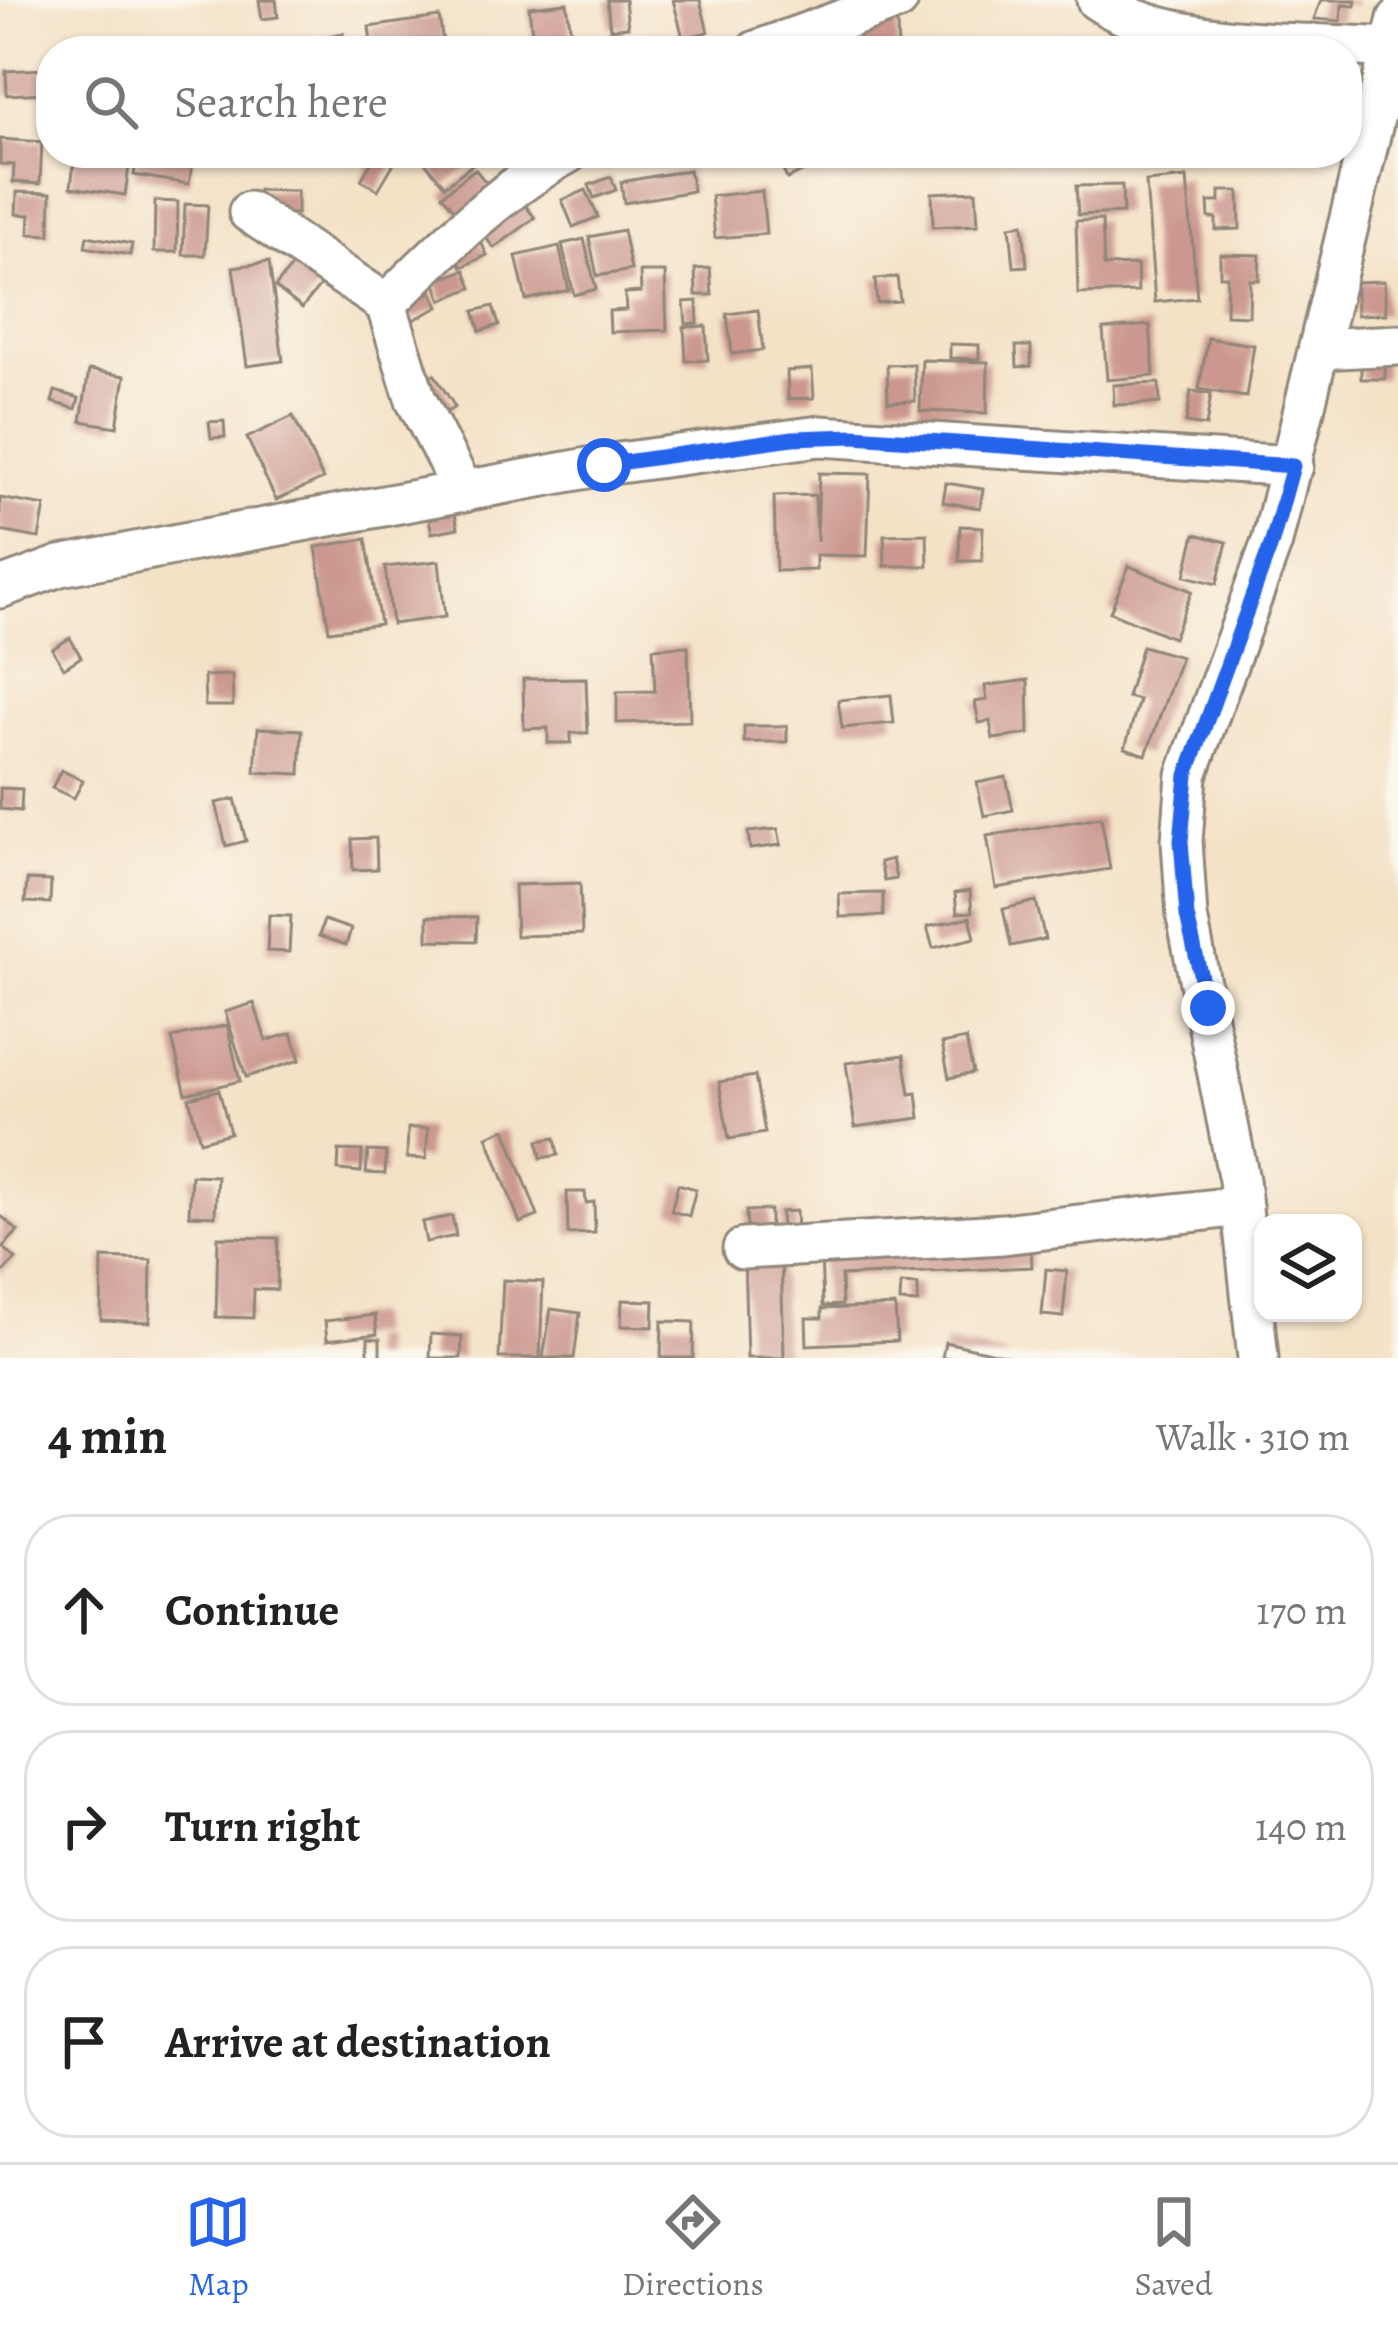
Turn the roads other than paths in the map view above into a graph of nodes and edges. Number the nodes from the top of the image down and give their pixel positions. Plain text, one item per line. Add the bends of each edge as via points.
1 (898, 0) edge
2 (1097, 0) edge
3 (1394, 33) edge
4 (798, 36) edge
5 (1362, 166) edge
6 (541, 168) edge
7 (1362, 168) edge
8 (249, 212) dead end
9 (386, 304) junction
10 (1398, 345) edge
11 (1318, 349) junction
12 (1293, 466) junction
13 (464, 492) junction
14 (0, 588) edge
15 (1242, 1206) junction
16 (742, 1249) dead end
17 (1258, 1358) edge

1 - 4 street
2 - 3 street via 1175,32
3 - 5 street
6 - 9 street
7 - 11 street
8 - 9 street
9 - 13 street via 416,400
10 - 11 street
11 - 12 street
12 - 13 street via 820,436
12 - 15 street via 1187,775 1181,841 1187,916
13 - 14 street via 60,566
15 - 16 street via 1003,1234
15 - 17 street

